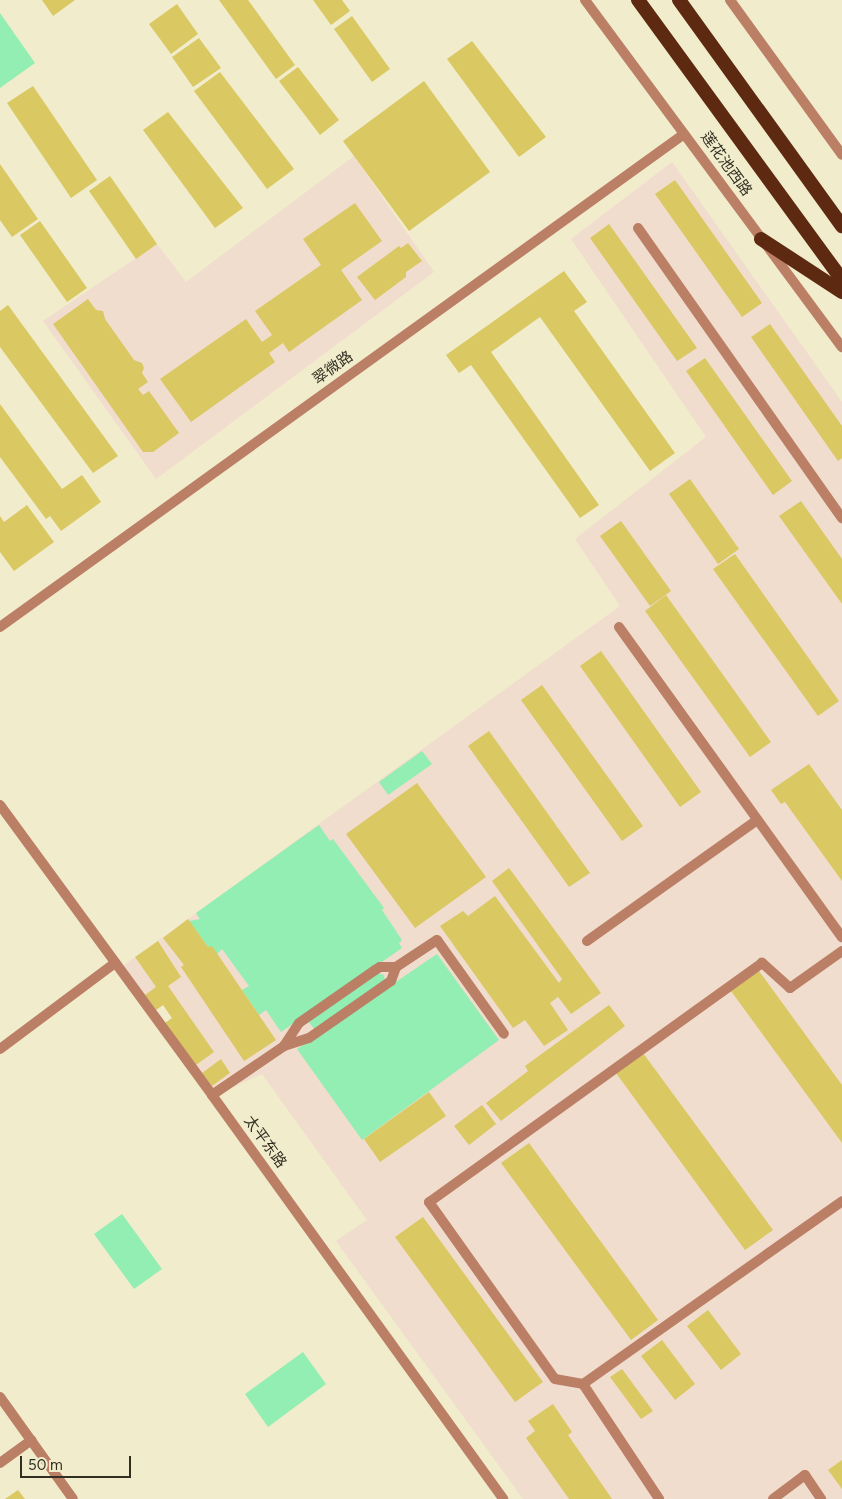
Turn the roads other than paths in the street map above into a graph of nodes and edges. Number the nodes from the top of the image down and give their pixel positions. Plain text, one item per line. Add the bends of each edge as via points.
1 (585, 0) edge
2 (638, 0) edge
3 (679, 0) edge
4 (730, 0) edge
5 (684, 134) junction
6 (842, 155) edge
7 (842, 226) edge
8 (638, 228) dead end
9 (761, 239) junction
10 (842, 280) edge
11 (842, 292) edge
12 (842, 348) edge
13 (842, 518) edge
14 (0, 627) edge
15 (619, 627) dead end
16 (0, 805) edge
17 (757, 820) junction
18 (842, 937) edge
19 (586, 942) dead end
20 (842, 951) edge
21 (115, 962) junction
22 (396, 967) junction
23 (504, 1034) dead end
24 (284, 1046) junction
25 (0, 1048) edge
26 (212, 1095) junction
27 (842, 1201) edge
28 (583, 1384) junction
29 (0, 1397) edge
30 (32, 1440) junction
31 (0, 1463) edge
32 (74, 1499) edge
33 (503, 1499) edge
34 (659, 1499) edge
35 (773, 1499) edge
36 (821, 1499) edge

1 - 5 street, 莲花池西路
2 - 10 highway, 莲花池西路
3 - 7 highway
4 - 6 street
5 - 9 street, 莲花池西路
5 - 14 street, 翠微路
8 - 13 street
9 - 11 highway
9 - 12 street, 莲花池西路
15 - 17 street
16 - 21 street, 太平东路
17 - 18 street
17 - 19 street
20 - 28 street via 790,988 762,963 429,1202 555,1379
21 - 25 street
21 - 26 street, 太平东路
22 - 23 street via 437,940
22 - 24 street via 391,982 309,1038
22 - 24 street via 380,967 312,1013 299,1023
24 - 26 street
26 - 33 street, 太平东路
27 - 28 street
28 - 34 street
29 - 30 street
30 - 31 street
30 - 32 street
35 - 36 street via 805,1475

